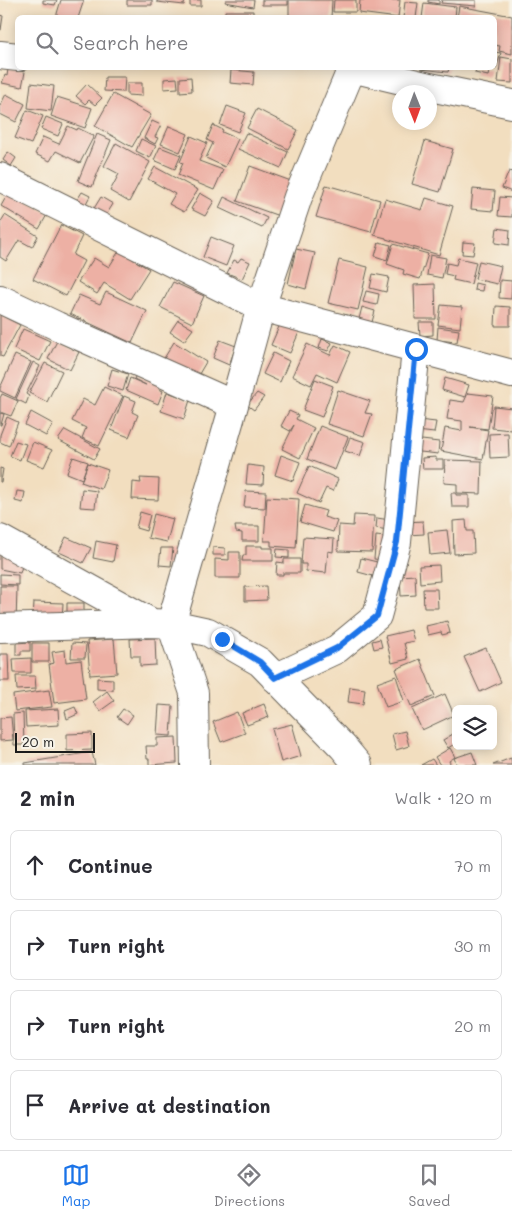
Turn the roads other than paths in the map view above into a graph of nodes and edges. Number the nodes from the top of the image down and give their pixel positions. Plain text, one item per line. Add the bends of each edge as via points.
1 (0, 55) edge
2 (15, 57) edge
3 (351, 70) edge
4 (361, 70) edge
5 (512, 104) edge
6 (0, 177) edge
7 (0, 299) edge
8 (261, 308) junction
9 (416, 349) junction
10 (512, 374) edge
11 (234, 405) junction
12 (0, 539) edge
13 (162, 623) junction
14 (0, 628) edge
15 (275, 678) junction
16 (194, 765) edge
17 (358, 765) edge

1 - 2 street
3 - 8 street via 298,197
4 - 5 street
6 - 8 street
7 - 11 street
8 - 9 street
8 - 11 street
9 - 10 street
9 - 15 street via 397,542 377,616 337,648
11 - 13 street
12 - 13 street
13 - 14 street
13 - 15 street via 208,632 260,662
13 - 16 street via 194,693
15 - 17 street

